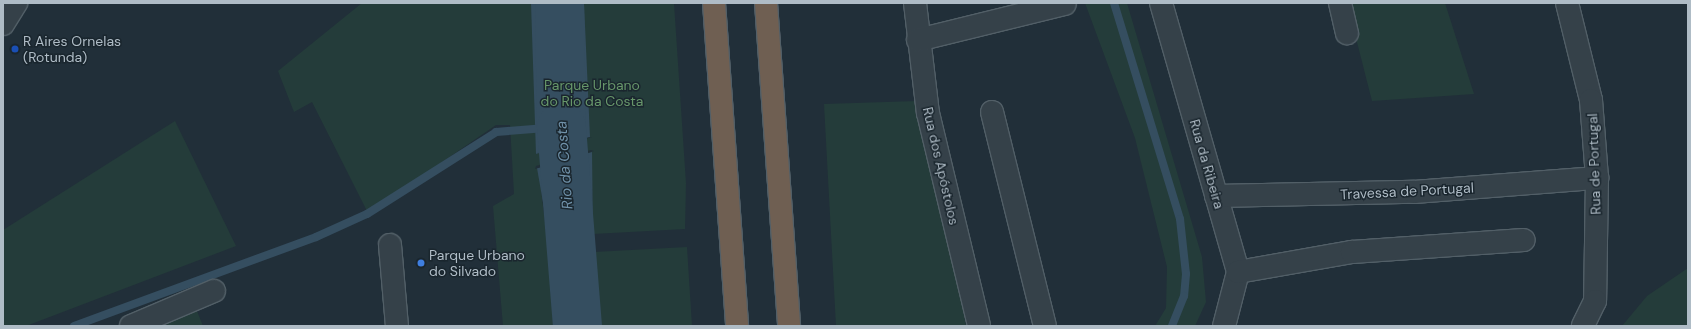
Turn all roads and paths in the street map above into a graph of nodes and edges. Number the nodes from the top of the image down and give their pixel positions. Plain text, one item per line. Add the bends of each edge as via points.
1 (714, 3) edge
2 (766, 3) edge
3 (915, 3) edge
4 (1161, 3) edge
5 (1340, 3) edge
6 (1567, 3) edge
7 (1065, 4) edge
8 (1347, 32) dead end
9 (918, 40) junction
10 (992, 112) dead end
11 (1598, 178) junction
12 (1216, 196) junction
13 (1524, 240) dead end
14 (390, 246) dead end
15 (1238, 272) junction
16 (214, 291) dead end
17 (131, 326) edge
18 (397, 326) edge
19 (737, 326) edge
20 (789, 326) edge
21 (979, 326) edge
22 (1045, 326) edge
23 (1224, 326) edge
24 (1583, 326) edge

1 - 19 highway
2 - 20 highway
3 - 9 street, Rua dos Apóstolos
4 - 12 street, Rua da Ribeira
5 - 8 street
6 - 11 street, Rua de Portugal via 1591,100
7 - 9 street
9 - 21 street, Rua dos Apóstolos via 928,113
10 - 22 street
11 - 12 street, Travessa de Portugal via 1414,192
11 - 24 street, Rua de Portugal via 1595,301
12 - 15 street, Rua da Ribeira
13 - 15 street via 1352,252
14 - 18 street
15 - 23 street
16 - 17 street

